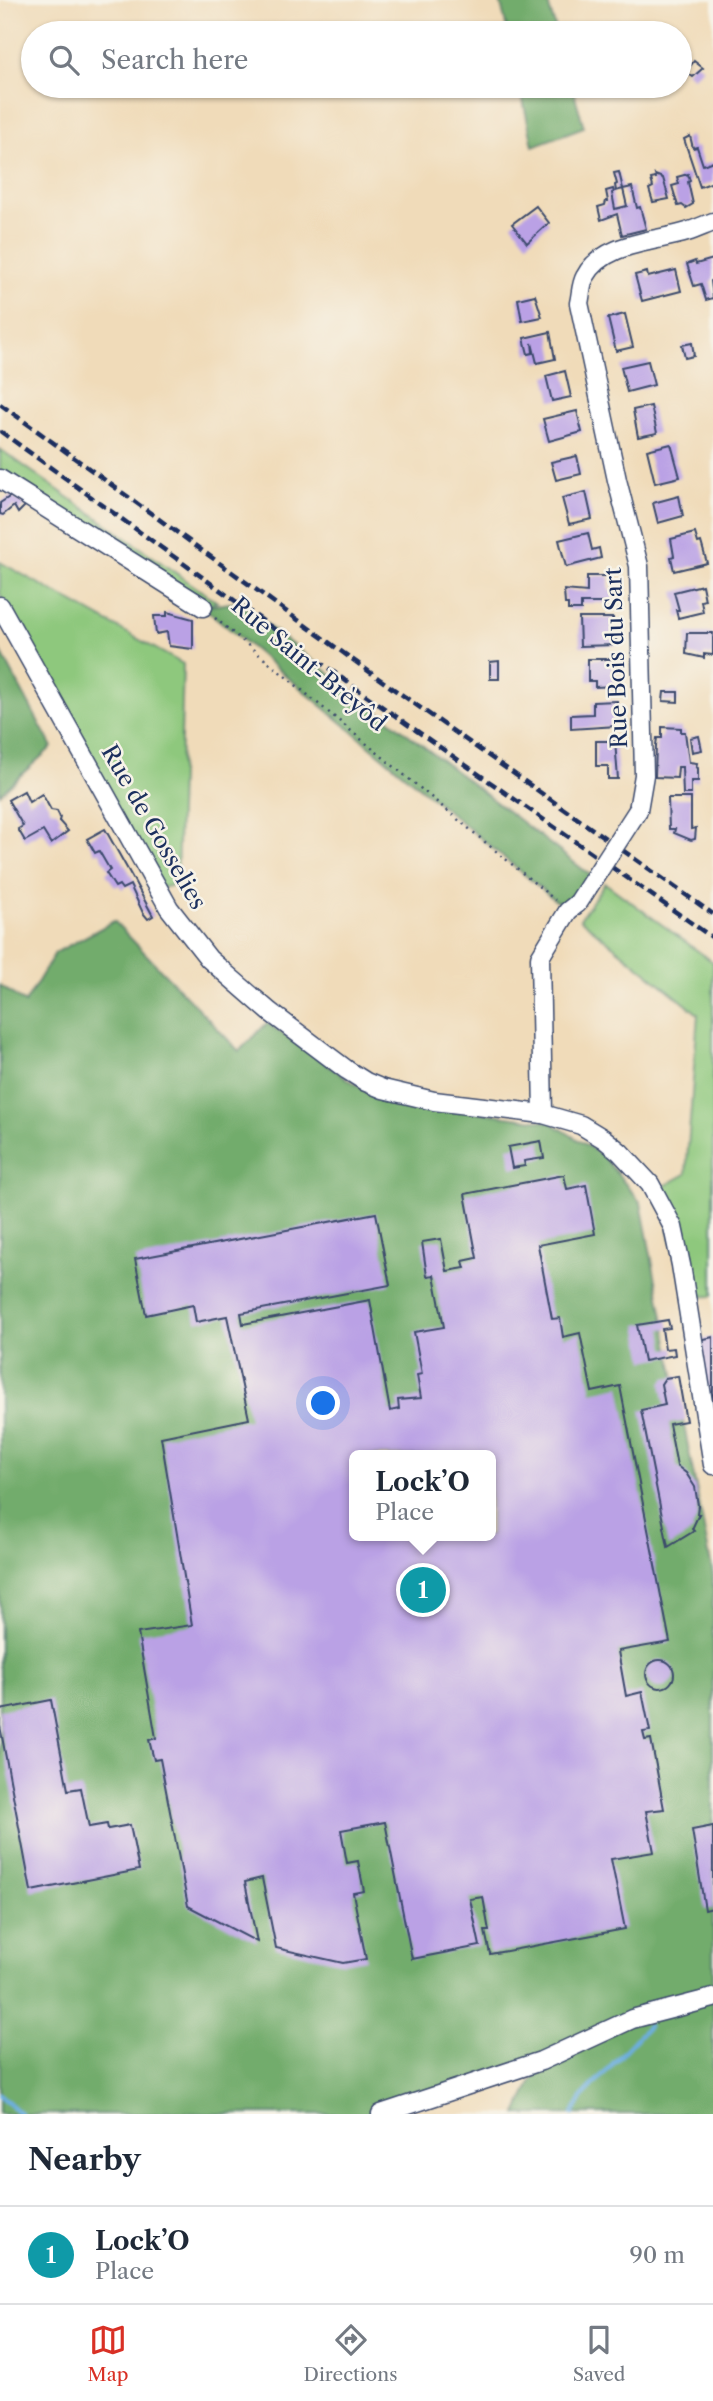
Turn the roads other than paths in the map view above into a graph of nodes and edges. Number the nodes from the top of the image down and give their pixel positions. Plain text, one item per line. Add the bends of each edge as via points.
1 (713, 222) edge
2 (0, 479) edge
3 (0, 606) edge
4 (203, 607) road end
5 (543, 1114) junction
6 (713, 1465) edge
7 (713, 1997) edge
8 (407, 2110) edge
9 (381, 2114) edge

1 - 5 street, Rue Bois du Sart, bridge via 610,253 584,278 579,303 639,566 644,775 638,810 540,957
2 - 4 street, Rue Saint-Brèyôd
3 - 5 street, Rue de Gosselies via 169,908 209,959 270,1012 366,1082 434,1101
5 - 6 street, Rue de Gosselies via 581,1125 620,1152 650,1184 673,1227
7 - 8 street via 632,2019 541,2061
8 - 9 street

